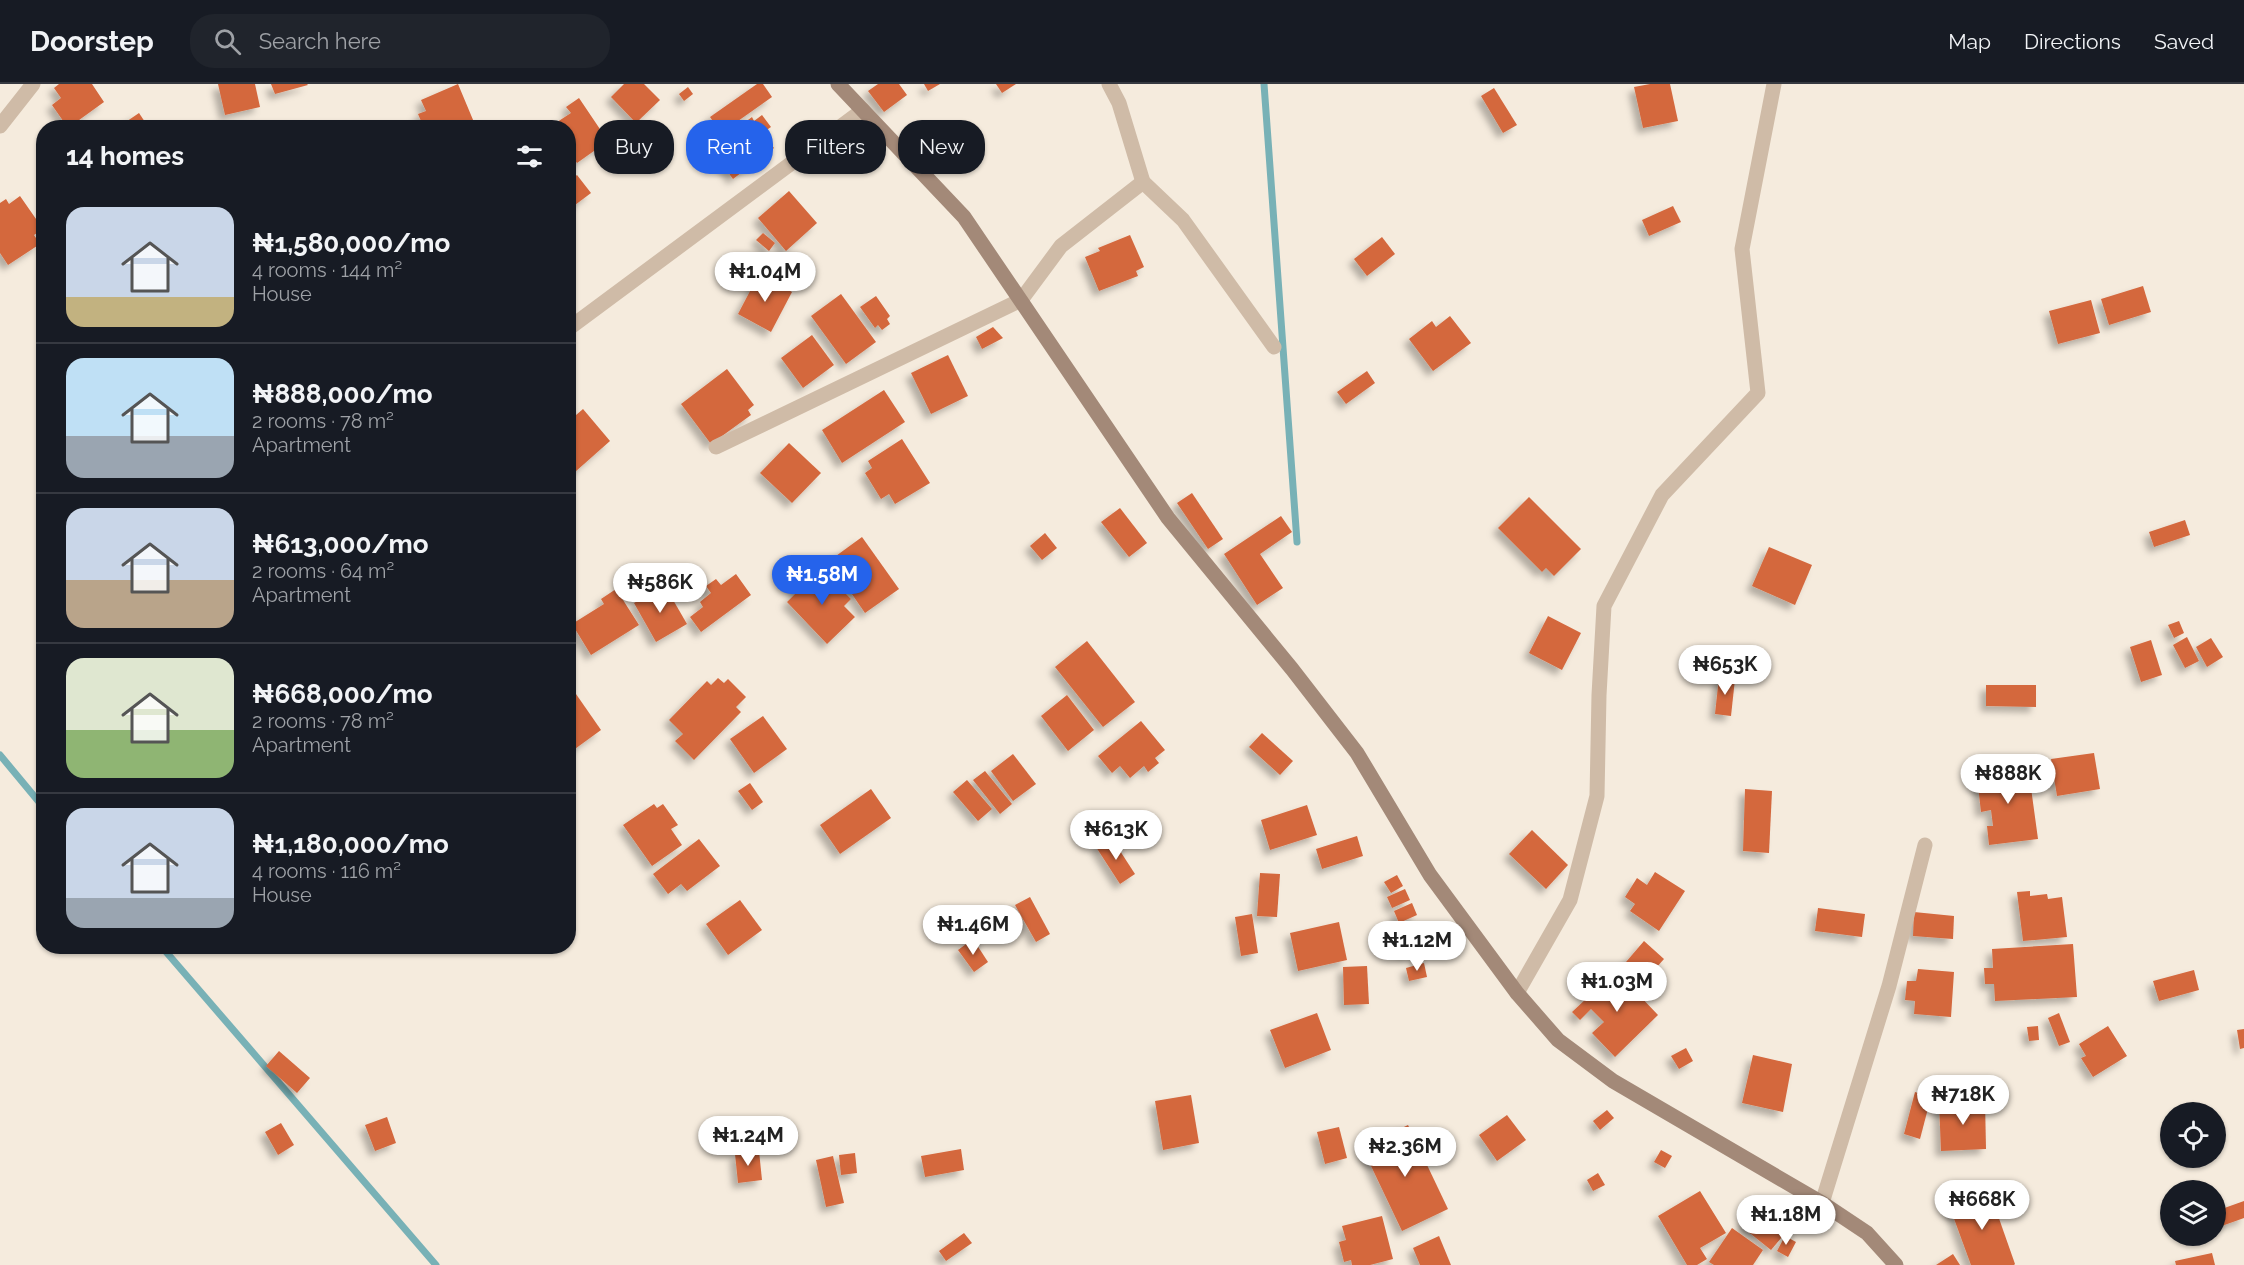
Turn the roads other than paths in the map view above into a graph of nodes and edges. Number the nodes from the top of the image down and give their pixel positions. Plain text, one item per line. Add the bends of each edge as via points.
1 (33, 84) edge
2 (838, 84) edge
3 (1109, 84) edge
4 (1774, 84) edge
5 (863, 110) junction
6 (0, 126) edge
7 (1143, 182) junction
8 (1021, 300) junction
9 (576, 323) edge
10 (1274, 347) dead end
11 (717, 447) dead end
12 (1925, 845) dead end
13 (1517, 993) junction
14 (1822, 1203) junction
15 (1896, 1265) edge

1 - 6 street
2 - 5 street
3 - 7 street via 1119,102
4 - 13 street via 1742,249 1758,393 1662,495 1604,606 1597,796 1570,900
5 - 8 street via 964,217
5 - 9 street
7 - 8 street via 1061,246
7 - 10 street via 1183,220
8 - 11 street
8 - 13 street via 1168,518 1357,753 1430,874
12 - 14 street via 1889,986
13 - 14 street via 1558,1040 1613,1081
14 - 15 street via 1867,1233

